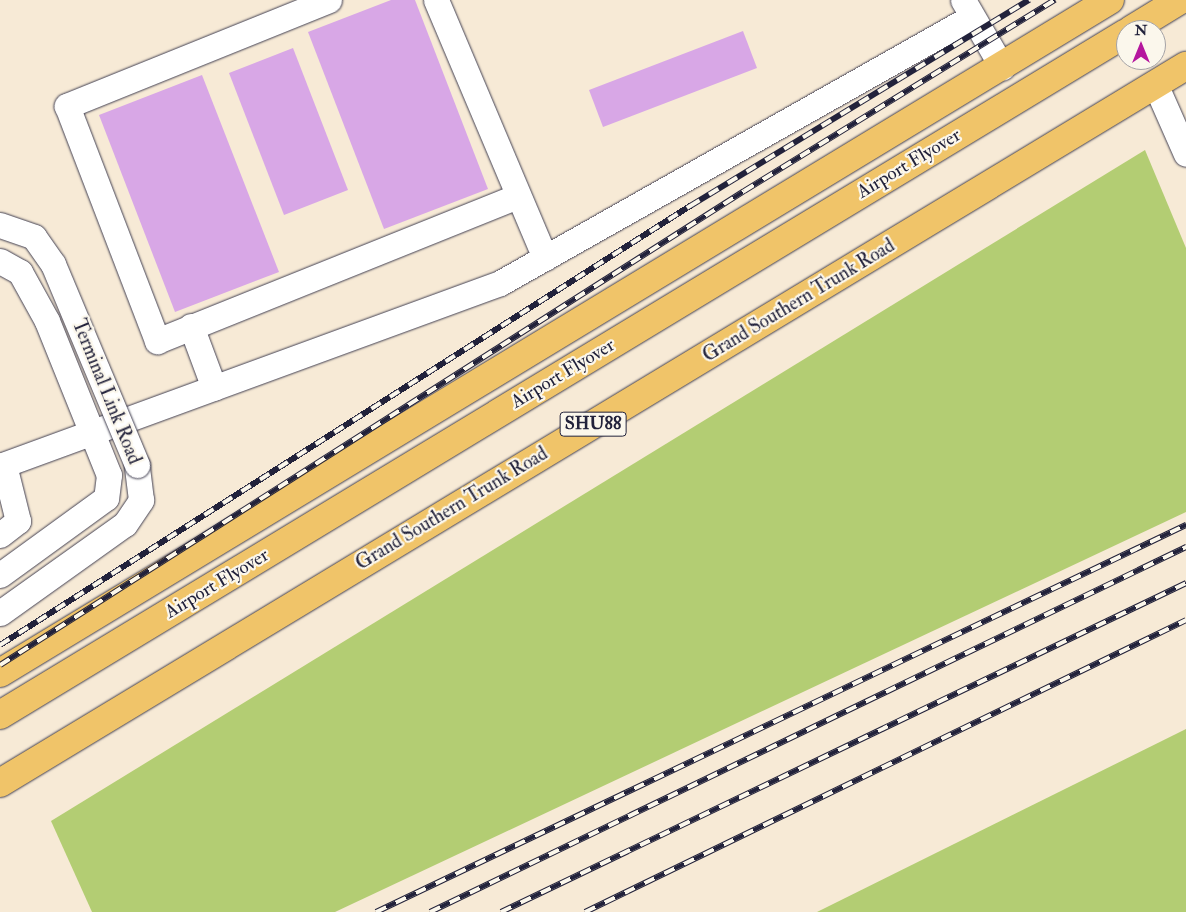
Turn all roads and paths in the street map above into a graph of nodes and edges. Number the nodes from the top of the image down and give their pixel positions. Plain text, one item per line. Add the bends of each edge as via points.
1 (329, 0) edge
2 (436, 0) edge
3 (1110, 0) edge
4 (1180, 0) edge
5 (966, 9) edge
6 (1147, 20) edge
7 (1116, 39) edge
8 (1186, 66) edge
9 (1002, 67) junction
10 (1156, 86) junction
11 (1186, 154) edge
12 (518, 196) junction
13 (0, 225) edge
14 (544, 258) junction
15 (0, 261) edge
16 (191, 326) junction
17 (214, 388) junction
18 (94, 431) junction
19 (2, 466) edge
20 (0, 535) edge
21 (0, 575) edge
22 (0, 613) edge
23 (0, 673) edge
24 (0, 715) edge
25 (0, 783) edge

1 - 16 street via 67,106 157,341
2 - 12 street
3 - 9 main road
4 - 6 main road
5 - 9 street
5 - 14 street
7 - 24 main road, Airport Flyover / SHU88
8 - 10 main road, Grand Southern Trunk Road / SHU88
9 - 23 main road
10 - 11 street
10 - 25 main road, Grand Southern Trunk Road / SHU88
12 - 14 street
12 - 16 street
13 - 22 street, Terminal Link Road, bridge via 34,237 53,264 137,465 141,500 125,524
14 - 17 street via 500,283
15 - 18 street, Terminal Link Road via 20,272 47,321
16 - 17 street
17 - 18 street
18 - 19 street
18 - 21 street, Terminal Link Road via 109,475 106,498
19 - 20 street via 18,521

